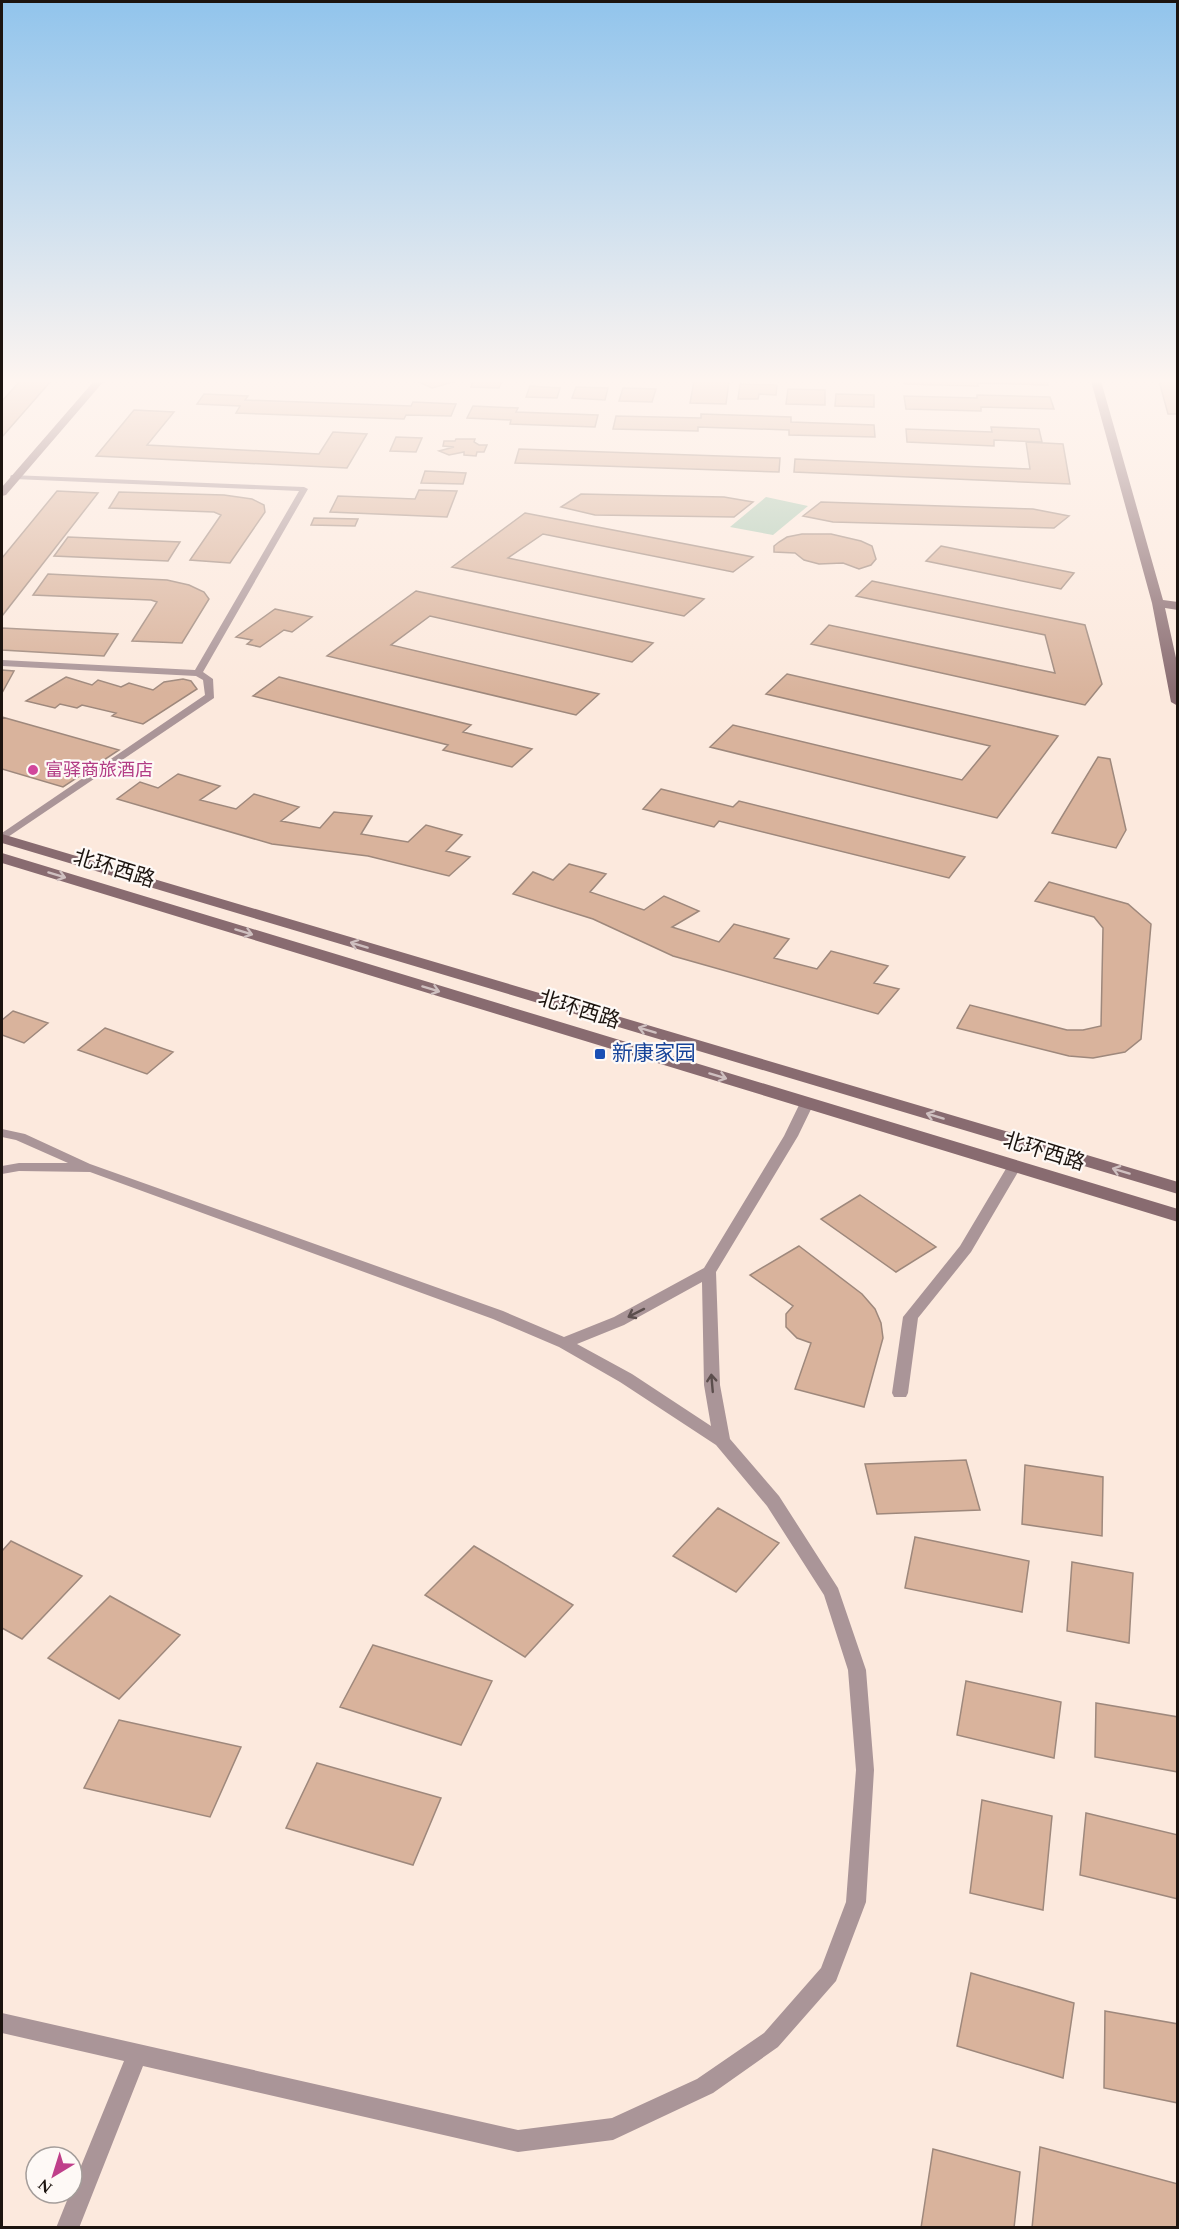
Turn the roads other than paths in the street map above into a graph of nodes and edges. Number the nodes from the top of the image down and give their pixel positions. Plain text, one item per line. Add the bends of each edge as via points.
1 (208, 485) edge
2 (1125, 485) edge
3 (1158, 603) junction
4 (1178, 606) edge
5 (2, 663) edge
6 (198, 673) junction
7 (1178, 702) edge
8 (2, 838) edge
9 (2, 858) edge
10 (807, 1103) junction
11 (2, 1133) edge
12 (1014, 1167) junction
13 (91, 1168) junction
14 (2, 1170) edge
15 (1178, 1188) edge
16 (1178, 1216) edge
17 (709, 1272) junction
18 (564, 1343) junction
19 (900, 1393) dead end
20 (722, 1441) junction
21 (2, 2023) edge
22 (137, 2055) junction
23 (67, 2228) edge

1 - 6 lane via 304,489
2 - 3 street
3 - 4 street
3 - 7 street
5 - 6 lane
6 - 8 lane via 208,679 210,696
15 -> 8 street, 北环西路
9 -> 10 street, 北环西路
10 - 12 street, 北环西路
10 - 17 lane
11 - 13 lane
12 - 16 street, 北环西路
12 - 19 lane via 966,1249 911,1317
13 - 14 lane
13 - 18 lane via 498,1315
17 -> 18 lane via 619,1321
20 -> 17 lane via 712,1385
18 - 20 lane
20 - 22 lane via 773,1501 832,1593 857,1670 860,1704 865,1770 856,1902 829,1974 771,2040 705,2086 613,2129 518,2141
21 - 22 lane
22 - 23 lane

